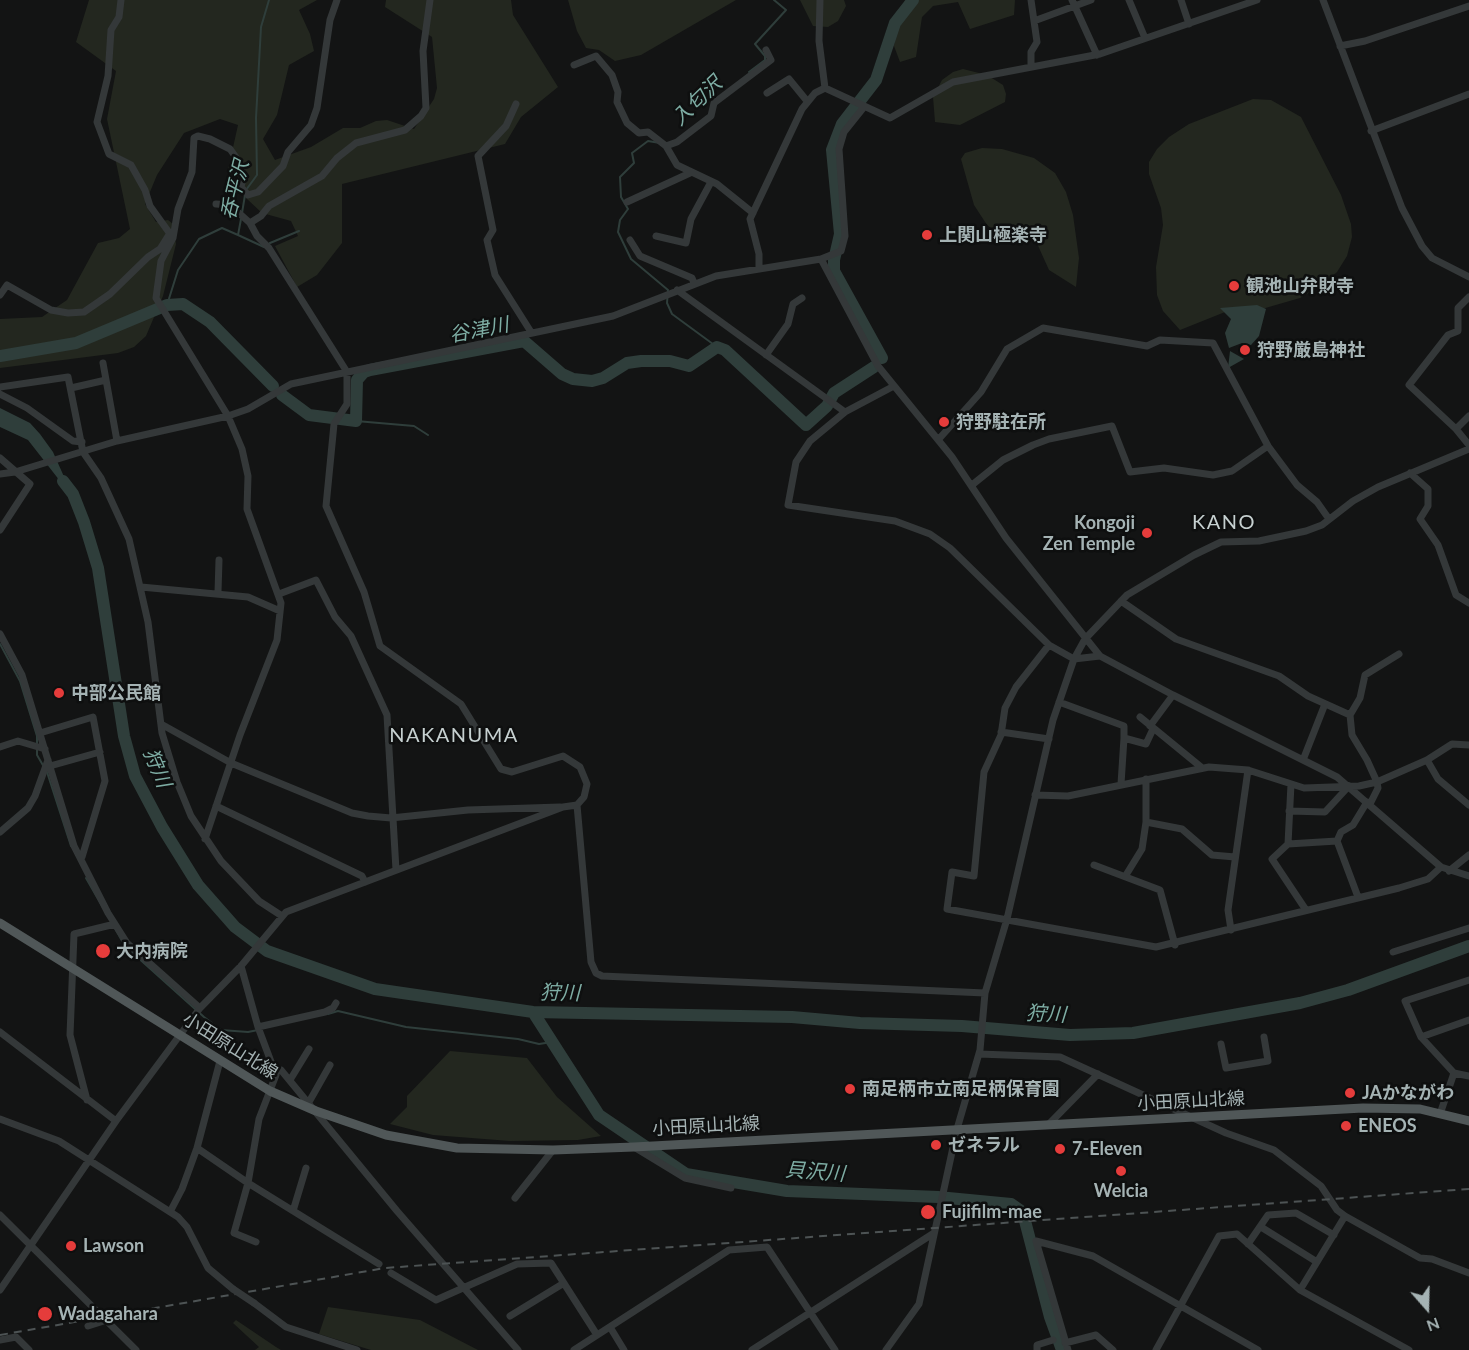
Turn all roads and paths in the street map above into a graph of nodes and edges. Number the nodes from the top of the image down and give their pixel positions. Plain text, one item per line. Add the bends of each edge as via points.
1 (121, 0) edge
2 (337, 0) edge
3 (430, 0) edge
4 (820, 0) edge
5 (1031, 0) edge
6 (1091, 0) edge
7 (1129, 0) edge
8 (1182, 0) edge
9 (1257, 0) edge
10 (1323, 0) edge
11 (1073, 3) edge
12 (1469, 6) edge
13 (1034, 21) junction
14 (1189, 24) junction
15 (1145, 39) junction
16 (1340, 46) junction
17 (766, 50) dead end
18 (1097, 55) junction
19 (574, 65) dead end
20 (1031, 67) junction
21 (825, 88) junction
22 (767, 93) dead end
23 (1469, 94) edge
24 (807, 101) junction
25 (516, 104) dead end
26 (864, 107) junction
27 (1371, 131) junction
28 (666, 146) junction
29 (690, 172) junction
30 (711, 182) junction
31 (627, 202) dead end
32 (216, 204) dead end
33 (753, 213) junction
34 (250, 223) junction
35 (171, 235) junction
36 (656, 236) dead end
37 (630, 240) dead end
38 (821, 259) junction
39 (759, 268) junction
40 (1469, 277) edge
41 (694, 283) junction
42 (677, 290) junction
43 (0, 295) edge
44 (1469, 297) edge
45 (802, 298) dead end
46 (531, 332) junction
47 (766, 355) junction
48 (103, 363) dead end
49 (347, 372) junction
50 (106, 380) junction
51 (894, 386) junction
52 (0, 387) edge
53 (71, 388) junction
54 (0, 394) edge
55 (845, 412) junction
56 (228, 416) junction
57 (1469, 416) edge
58 (1456, 429) junction
59 (938, 440) junction
60 (117, 441) junction
61 (82, 442) junction
62 (1268, 446) junction
63 (1469, 447) edge
64 (83, 453) junction
65 (0, 458) edge
66 (19, 471) junction
67 (1410, 473) junction
68 (0, 474) edge
69 (972, 485) junction
70 (1329, 519) junction
71 (0, 530) edge
72 (219, 560) dead end
73 (141, 587) junction
74 (218, 592) junction
75 (279, 594) junction
76 (1121, 601) junction
77 (1469, 603) edge
78 (280, 611) junction
79 (0, 634) edge
80 (1085, 639) junction
81 (1049, 645) junction
82 (1399, 654) dead end
83 (1100, 656) junction
84 (1074, 659) junction
85 (1173, 695) junction
86 (1059, 702) junction
87 (1325, 704) junction
88 (1350, 715) junction
89 (1140, 717) dead end
90 (161, 724) junction
91 (1152, 727) junction
92 (1001, 732) junction
93 (40, 733) junction
94 (1125, 738) junction
95 (1048, 739) junction
96 (1469, 745) edge
97 (0, 747) edge
98 (45, 749) junction
99 (100, 752) junction
100 (1303, 760) junction
101 (1427, 760) junction
102 (49, 763) junction
103 (231, 763) junction
104 (1201, 767) junction
105 (1248, 770) junction
106 (1146, 779) junction
107 (1377, 782) junction
108 (1121, 784) junction
109 (1291, 784) junction
110 (1349, 786) junction
111 (1035, 795) junction
112 (1368, 803) junction
113 (577, 805) junction
114 (216, 806) junction
115 (1469, 806) edge
116 (563, 807) junction
117 (1288, 811) junction
118 (392, 818) junction
119 (1146, 822) junction
120 (0, 832) edge
121 (205, 839) junction
122 (1337, 841) junction
123 (1288, 844) junction
124 (1469, 855) edge
125 (82, 857) junction
126 (1235, 857) junction
127 (1095, 865) dead end
128 (1445, 869) junction
129 (396, 870) junction
130 (1126, 875) junction
131 (1469, 876) edge
132 (365, 882) junction
133 (1358, 897) junction
134 (1306, 910) junction
135 (282, 915) junction
136 (1008, 919) junction
137 (0, 923) edge
138 (115, 924) junction
139 (1469, 928) edge
140 (1231, 930) junction
141 (1175, 945) junction
142 (1393, 952) dead end
143 (241, 966) junction
144 (73, 968) junction
145 (1469, 980) edge
146 (984, 996) junction
147 (336, 1003) dead end
148 (200, 1008) junction
149 (1469, 1020) edge
150 (258, 1027) junction
151 (0, 1032) edge
152 (180, 1034) junction
153 (1264, 1037) dead end
154 (1421, 1037) junction
155 (1221, 1044) dead end
156 (309, 1049) dead end
157 (980, 1052) junction
158 (220, 1061) junction
159 (330, 1065) dead end
160 (275, 1072) junction
161 (1454, 1073) junction
162 (1098, 1074) junction
163 (1469, 1076) edge
164 (290, 1080) junction
165 (270, 1091) junction
166 (87, 1100) junction
167 (309, 1102) junction
168 (316, 1111) junction
169 (1440, 1114) junction
170 (1194, 1117) junction
171 (0, 1119) edge
172 (116, 1121) junction
173 (1469, 1121) edge
174 (1048, 1125) junction
175 (957, 1129) junction
176 (634, 1147) junction
177 (197, 1148) junction
178 (553, 1150) junction
179 (89, 1161) junction
180 (306, 1168) dead end
181 (248, 1183) junction
182 (730, 1188) dead end
183 (515, 1198) dead end
184 (293, 1211) junction
185 (170, 1212) junction
186 (0, 1215) edge
187 (1345, 1216) junction
188 (1261, 1227) junction
189 (934, 1233) junction
190 (1334, 1235) junction
191 (256, 1242) dead end
192 (1248, 1244) junction
193 (30, 1246) junction
194 (1317, 1262) junction
195 (379, 1264) dead end
196 (391, 1273) dead end
197 (1469, 1273) edge
198 (564, 1283) junction
199 (465, 1288) junction
200 (0, 1290) edge
201 (1300, 1290) junction
202 (1181, 1306) junction
203 (811, 1312) junction
204 (510, 1316) dead end
205 (107, 1320) junction
206 (88, 1326) dead end
207 (610, 1327) junction
208 (597, 1335) junction
209 (0, 1340) edge
210 (1053, 1340) dead end
211 (1066, 1346) edge
212 (29, 1350) edge
213 (136, 1350) edge
214 (357, 1350) edge
215 (518, 1350) edge
216 (574, 1350) edge
217 (624, 1350) edge
218 (752, 1350) edge
219 (835, 1350) edge
220 (886, 1350) edge
221 (1037, 1350) edge
222 (1113, 1350) edge
223 (1156, 1350) edge
224 (1258, 1350) edge
225 (1409, 1350) edge

1 - 35 street via 119,16 111,30 108,76 97,122 109,154 131,165 150,206
2 - 35 street via 311,125 288,152 283,166 258,192 248,195 241,187 240,163 230,149 210,139 194,138 192,172
3 - 34 street via 423,51 426,108 421,116 405,130 356,144 337,158 322,177 269,206
4 - 21 street via 819,41
5 - 13 street
6 - 11 street
7 - 15 street
8 - 14 street
9 - 14 street
10 - 16 street
11 - 13 street
11 - 18 street
12 - 16 street
13 - 20 street via 1037,42 1031,52
14 - 15 street
15 - 18 street
16 - 27 street
17 - 28 street via 771,60 714,103 711,116
18 - 20 street
19 - 28 street via 596,56 612,75 617,102 627,123
20 - 26 street via 953,82 890,118
21 - 24 street
21 - 26 street
22 - 24 street via 789,79
23 - 27 street
24 - 33 street
25 - 46 street via 506,126 478,156 493,230 487,240 495,275
26 - 38 street via 844,132 839,149 845,236 841,251
27 - 40 street via 1422,246 1438,262
28 - 29 street via 677,165
29 - 30 street
29 - 31 street
30 - 33 street
30 - 36 street via 691,219 686,243
32 - 34 street via 230,204
33 - 39 street via 750,219
34 - 49 street
35 - 43 street via 110,294 84,312 51,310 7,285
35 - 56 street via 161,261 156,298
37 - 41 street via 640,256 692,278
38 - 39 street
38 - 51 street via 868,351
39 - 41 street
41 - 42 street
42 - 46 street via 613,316
42 - 47 street
44 - 58 street via 1458,308 1458,331 1448,335 1409,385
45 - 47 street via 793,304 788,324
46 - 49 street
47 - 55 street
48 - 50 street
49 - 56 street via 291,384
49 - 113 street via 347,404 334,424 326,506 364,591 380,645 460,704 501,769 512,772 563,756 580,767 588,784
50 - 53 street
50 - 60 street
51 - 55 street
51 - 59 street
52 - 53 street via 68,377
53 - 61 street
54 - 61 street via 34,412 73,441
55 - 81 street via 810,441 796,462 788,505 895,521 930,534 950,548
56 - 60 street
56 - 75 street via 247,464 251,523
57 - 58 street
58 - 63 street
59 - 62 street via 981,392 1007,349 1043,328 1051,328 1147,346 1160,340 1213,343
59 - 69 street
60 - 64 street
61 - 64 street
62 - 69 street via 1232,471 1214,475 1164,468 1130,472 1112,426 1033,445 1003,460
62 - 70 street
63 - 67 street
64 - 66 street
64 - 73 street via 101,478 124,524
65 - 66 street
66 - 68 street
66 - 71 street via 30,484
67 - 70 street via 1353,501
67 - 77 street via 1428,489 1428,506 1420,519 1438,544 1456,595
69 - 80 street via 1006,538
70 - 76 street via 1287,536 1221,543 1194,555
72 - 74 street
73 - 74 street
73 - 90 street
74 - 78 street via 248,597
75 - 78 street
75 - 118 street via 316,580 351,636 387,715
76 - 80 street
76 - 87 street via 1176,639 1279,676
78 - 103 street via 274,648
79 - 93 street via 22,675
80 - 83 street
80 - 84 street
81 - 84 street
81 - 92 street via 1016,687 1005,708
82 - 88 street via 1365,675 1360,698
83 - 84 street
83 - 85 street
84 - 86 street
85 - 91 street
85 - 100 street
86 - 94 street via 1124,726
86 - 95 street
87 - 88 street
87 - 100 street
88 - 107 street via 1352,735
89 - 91 street
90 - 103 street
90 - 121 street via 177,782
91 - 94 street via 1146,744
91 - 104 street
92 - 95 street
92 - 136 street via 984,772 975,876 952,872 947,909
93 - 98 street
93 - 99 street via 93,717
94 - 108 street
95 - 111 street
96 - 101 street via 1452,744
97 - 98 street via 18,741
98 - 102 street
99 - 102 street
99 - 125 street via 105,781
100 - 110 street
101 - 107 street
101 - 115 street via 1438,779
102 - 120 street via 28,808
102 - 125 street via 74,846
103 - 114 street
103 - 118 street via 352,813
104 - 105 street
104 - 106 street
105 - 109 street
105 - 126 street
106 - 108 street
106 - 119 street
107 - 110 street
107 - 112 street via 1378,788
108 - 111 street via 1068,796
109 - 110 street via 1304,788
109 - 117 street
110 - 112 street
110 - 117 street via 1325,812
111 - 136 street
112 - 122 street
112 - 128 street
113 - 116 street
113 - 146 street via 591,962 599,975
114 - 121 street
114 - 132 street via 362,876
116 - 118 street via 468,810
116 - 129 street
117 - 123 street
118 - 129 street
119 - 126 street via 1182,829 1212,855
119 - 130 street via 1142,849
121 - 135 street via 259,901
122 - 123 street
122 - 133 street
123 - 134 street via 1272,859
124 - 128 street
125 - 138 street
126 - 140 street via 1228,910
127 - 130 street
128 - 131 street
128 - 133 street via 1428,879
129 - 132 street
130 - 141 street via 1160,890
132 - 135 street
133 - 134 street
134 - 140 street
135 - 143 street
136 - 141 street via 1108,941 1156,947
136 - 146 street
137 - 144 main road, 小田原山北線
138 - 144 street via 74,934
138 - 148 street via 127,943
139 - 142 street
140 - 141 street
143 - 148 street
143 - 150 street
144 - 152 main road, 小田原山北線
144 - 166 street via 70,1035
145 - 154 street via 1405,1001
146 - 157 street
147 - 150 street via 325,1012
148 - 152 street
149 - 154 street
150 - 160 street
151 - 166 street
152 - 158 main road, 小田原山北線
152 - 172 street
153 - 155 street via 1268,1061 1226,1068
154 - 161 street
156 - 164 street
157 - 162 street via 1060,1057
157 - 175 street
158 - 165 main road, 小田原山北線
158 - 177 street
159 - 167 street
160 - 164 street via 281,1070
160 - 165 street
161 - 163 street
161 - 169 street
162 - 170 street
162 - 174 street
164 - 167 street
165 - 168 main road, 小田原山北線
165 - 181 street via 260,1119
166 - 172 street
167 - 168 street
168 - 178 main road, 小田原山北線 via 424,1144
168 - 199 street
169 - 170 main road, 小田原山北線 via 1420,1109 1363,1108
169 - 173 main road, 小田原山北線
170 - 174 main road, 小田原山北線
170 - 187 street via 1274,1150 1321,1186
171 - 179 street via 59,1141
172 - 179 street
174 - 175 main road, 小田原山北線
175 - 176 main road, 小田原山北線
175 - 189 street
176 - 178 main road, 小田原山北線
176 - 182 street via 685,1178
177 - 181 street
177 - 185 street
178 - 183 street
179 - 185 street
179 - 193 street
180 - 184 street
181 - 184 street
181 - 191 street via 234,1233
184 - 195 street
185 - 214 street, bridge via 183,1222 207,1268 232,1288 286,1327
186 - 193 street
187 - 190 street
187 - 197 street via 1420,1258
188 - 190 street via 1268,1215 1296,1213
188 - 192 street
188 - 194 street
189 - 203 street
189 - 220 street via 919,1304
190 - 194 street
192 - 201 street
192 - 202 street via 1237,1234 1219,1236
193 - 200 street
193 - 205 street
194 - 201 street
196 - 199 street via 436,1300
198 - 199 street via 550,1263 517,1264
198 - 204 street
198 - 208 street
199 - 215 street
201 - 225 street
202 - 211 street via 1094,1256 1036,1240
202 - 223 street
202 - 224 street
203 - 207 street via 767,1247 751,1248 729,1250
203 - 218 street
203 - 219 street
205 - 206 street
205 - 213 street
207 - 208 street
207 - 217 street
208 - 216 street
209 - 212 street via 16,1337
210 - 221 street via 1037,1345
211 - 222 street via 1096,1335

